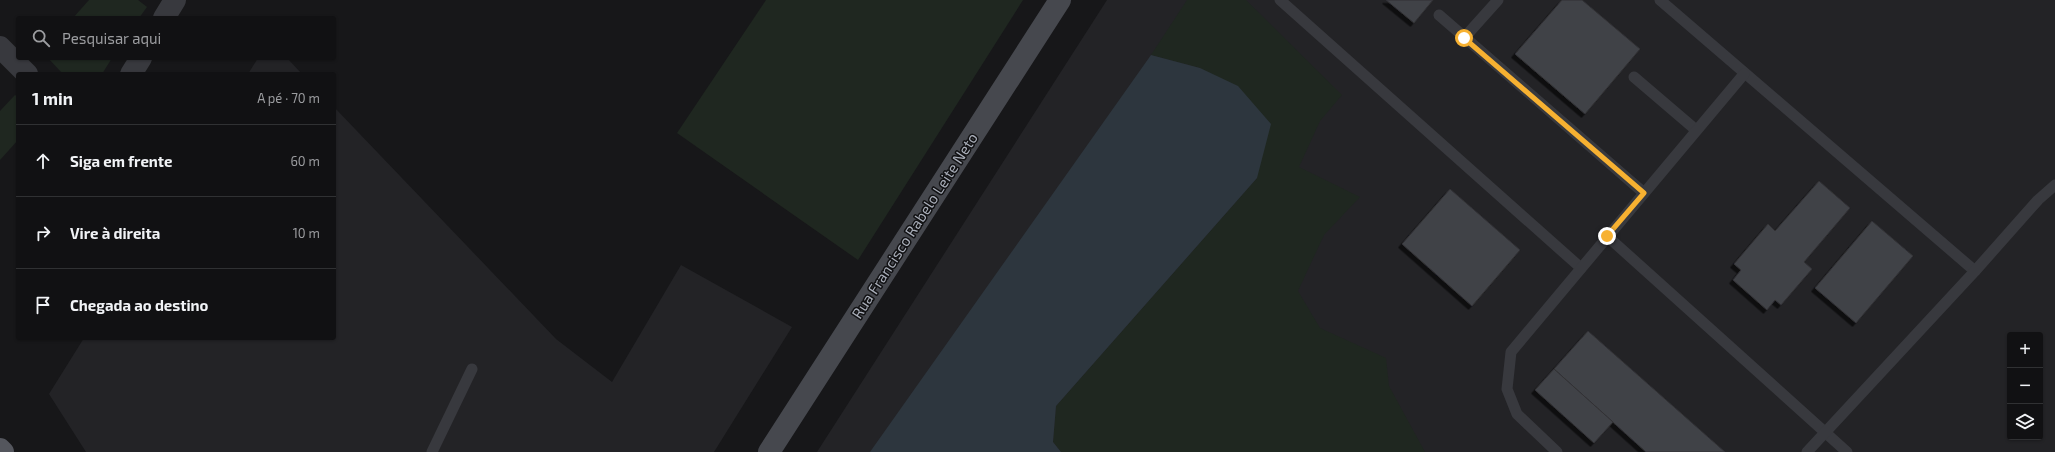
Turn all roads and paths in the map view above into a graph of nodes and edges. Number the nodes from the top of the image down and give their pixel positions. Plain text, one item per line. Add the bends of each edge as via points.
1 (175, 0) edge
2 (1060, 0) edge
3 (1280, 0) edge
4 (1498, 0) edge
5 (1660, 0) edge
6 (1439, 15) dead end
7 (165, 16) edge
8 (1464, 38) junction
9 (0, 47) edge
10 (140, 60) edge
11 (25, 72) edge
12 (132, 72) edge
13 (1744, 74) junction
14 (1634, 77) dead end
15 (1696, 130) junction
16 (2055, 185) edge
17 (1644, 193) junction
18 (1607, 236) junction
19 (1581, 268) junction
20 (1975, 271) junction
21 (472, 369) dead end
22 (1826, 434) junction
23 (0, 449) edge
24 (3, 452) edge
25 (432, 452) edge
26 (769, 452) edge
27 (1557, 452) edge
28 (1807, 452) edge
29 (1847, 452) edge

1 - 7 street
2 - 26 street, Rua Francisco Rabelo Leite Neto
3 - 19 lane
4 - 8 lane
5 - 13 lane
6 - 8 lane
8 - 17 lane
9 - 11 street
10 - 12 street
13 - 15 lane
13 - 20 lane
14 - 15 lane
15 - 17 lane
16 - 20 lane via 2038,200
17 - 18 lane
18 - 19 lane
18 - 22 lane
19 - 27 lane via 1511,352 1507,389 1517,414
20 - 22 lane
21 - 25 lane
22 - 28 lane
22 - 29 lane
23 - 24 main road

